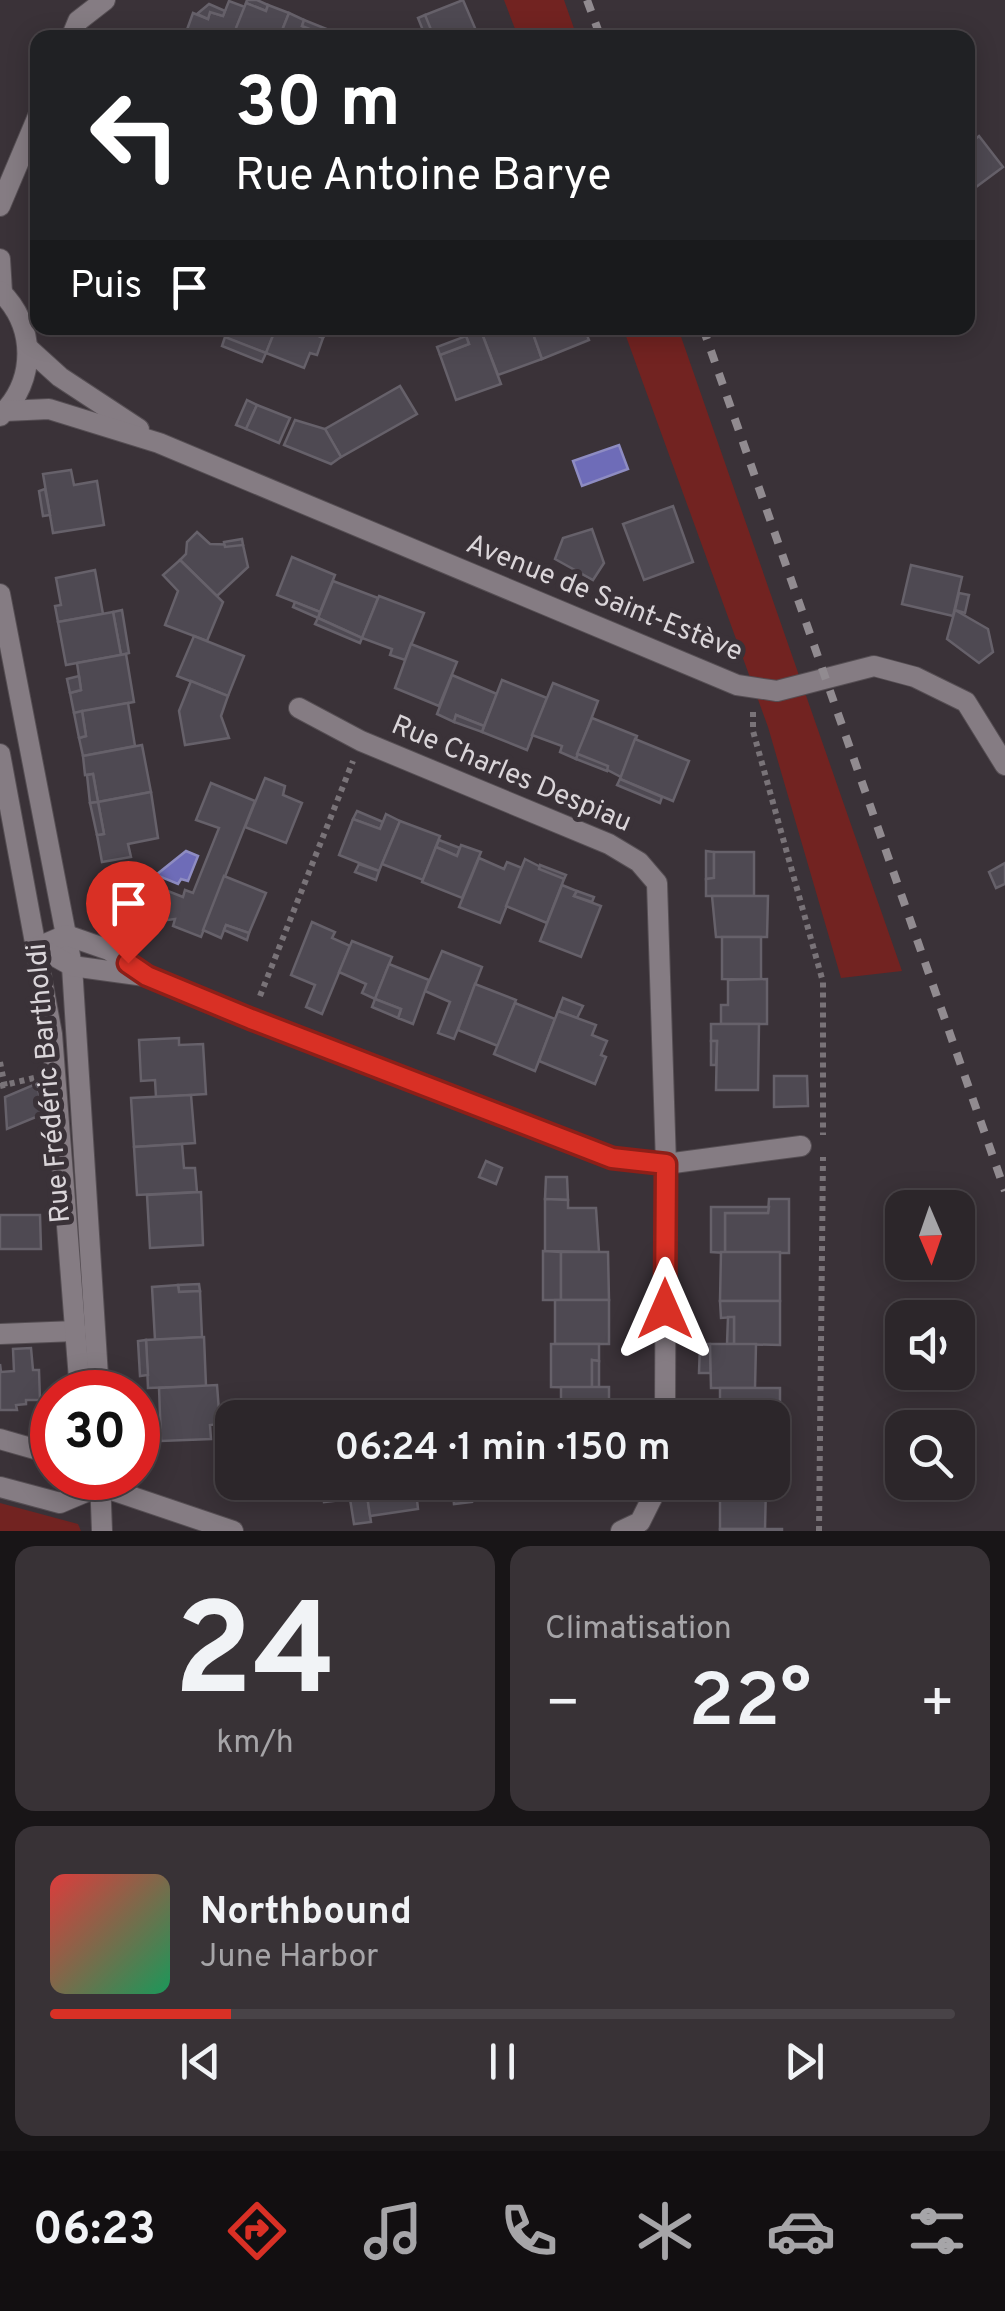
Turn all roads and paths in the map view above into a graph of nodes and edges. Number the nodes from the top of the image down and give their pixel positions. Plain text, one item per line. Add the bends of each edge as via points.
1 (106, 0) edge
2 (74, 30) edge
3 (30, 152) edge
4 (0, 206) edge
5 (0, 259) edge
6 (1, 291) edge
7 (28, 348) junction
8 (2, 414) edge
9 (159, 443) junction
10 (0, 594) edge
11 (754, 687) junction
12 (299, 708) dead end
13 (360, 741) junction
14 (0, 754) edge
15 (1005, 765) edge
16 (66, 935) junction
17 (38, 946) junction
18 (72, 966) junction
19 (147, 976) junction
20 (251, 1019) junction
21 (0, 1062) edge
22 (4, 1086) dead end
23 (801, 1146) dead end
24 (666, 1164) junction
25 (76, 1332) junction
26 (0, 1334) edge
27 (79, 1370) edge
28 (98, 1370) edge
29 (664, 1400) edge
30 (0, 1439) edge
31 (30, 1448) edge
32 (0, 1488) edge
33 (30, 1496) edge
34 (98, 1500) edge
35 (150, 1500) edge
36 (651, 1500) edge
37 (102, 1531) edge
38 (233, 1531) edge
39 (621, 1531) edge
40 (819, 1531) edge

1 - 2 street
3 - 4 street
5 - 6 street
6 - 7 street via 16,308
7 - 8 street via 22,382
7 - 9 street, Avenue de Saint-Estève
8 - 9 street, Avenue de Saint-Estève via 49,409
9 - 11 street, Avenue de Saint-Estève
10 - 16 street, Rue Frédéric Bartholdi
11 - 15 street, Avenue de Saint-Estève via 777,691 874,666 915,677 966,702
11 - 40 path via 753,731 823,982
12 - 13 street, Rue Charles Despiau
13 - 20 path
13 - 24 street, Rue Charles Despiau via 609,844 657,883
14 - 17 street, Rue Frédéric Bartholdi
16 - 17 street
16 - 18 street, Rue Frédéric Bartholdi
16 - 19 street via 108,950
17 - 18 street
17 - 25 street, Rue Frédéric Bartholdi via 59,1105
18 - 19 street
18 - 28 street, Rue Frédéric Bartholdi
19 - 20 street
20 - 24 street via 612,1158
21 - 22 path
23 - 24 street
24 - 29 street, Rue Charles Despiau
25 - 26 street
25 - 27 street, Rue Frédéric Bartholdi
30 - 31 street
32 - 33 street
34 - 37 street
35 - 38 street
36 - 39 street via 640,1522

